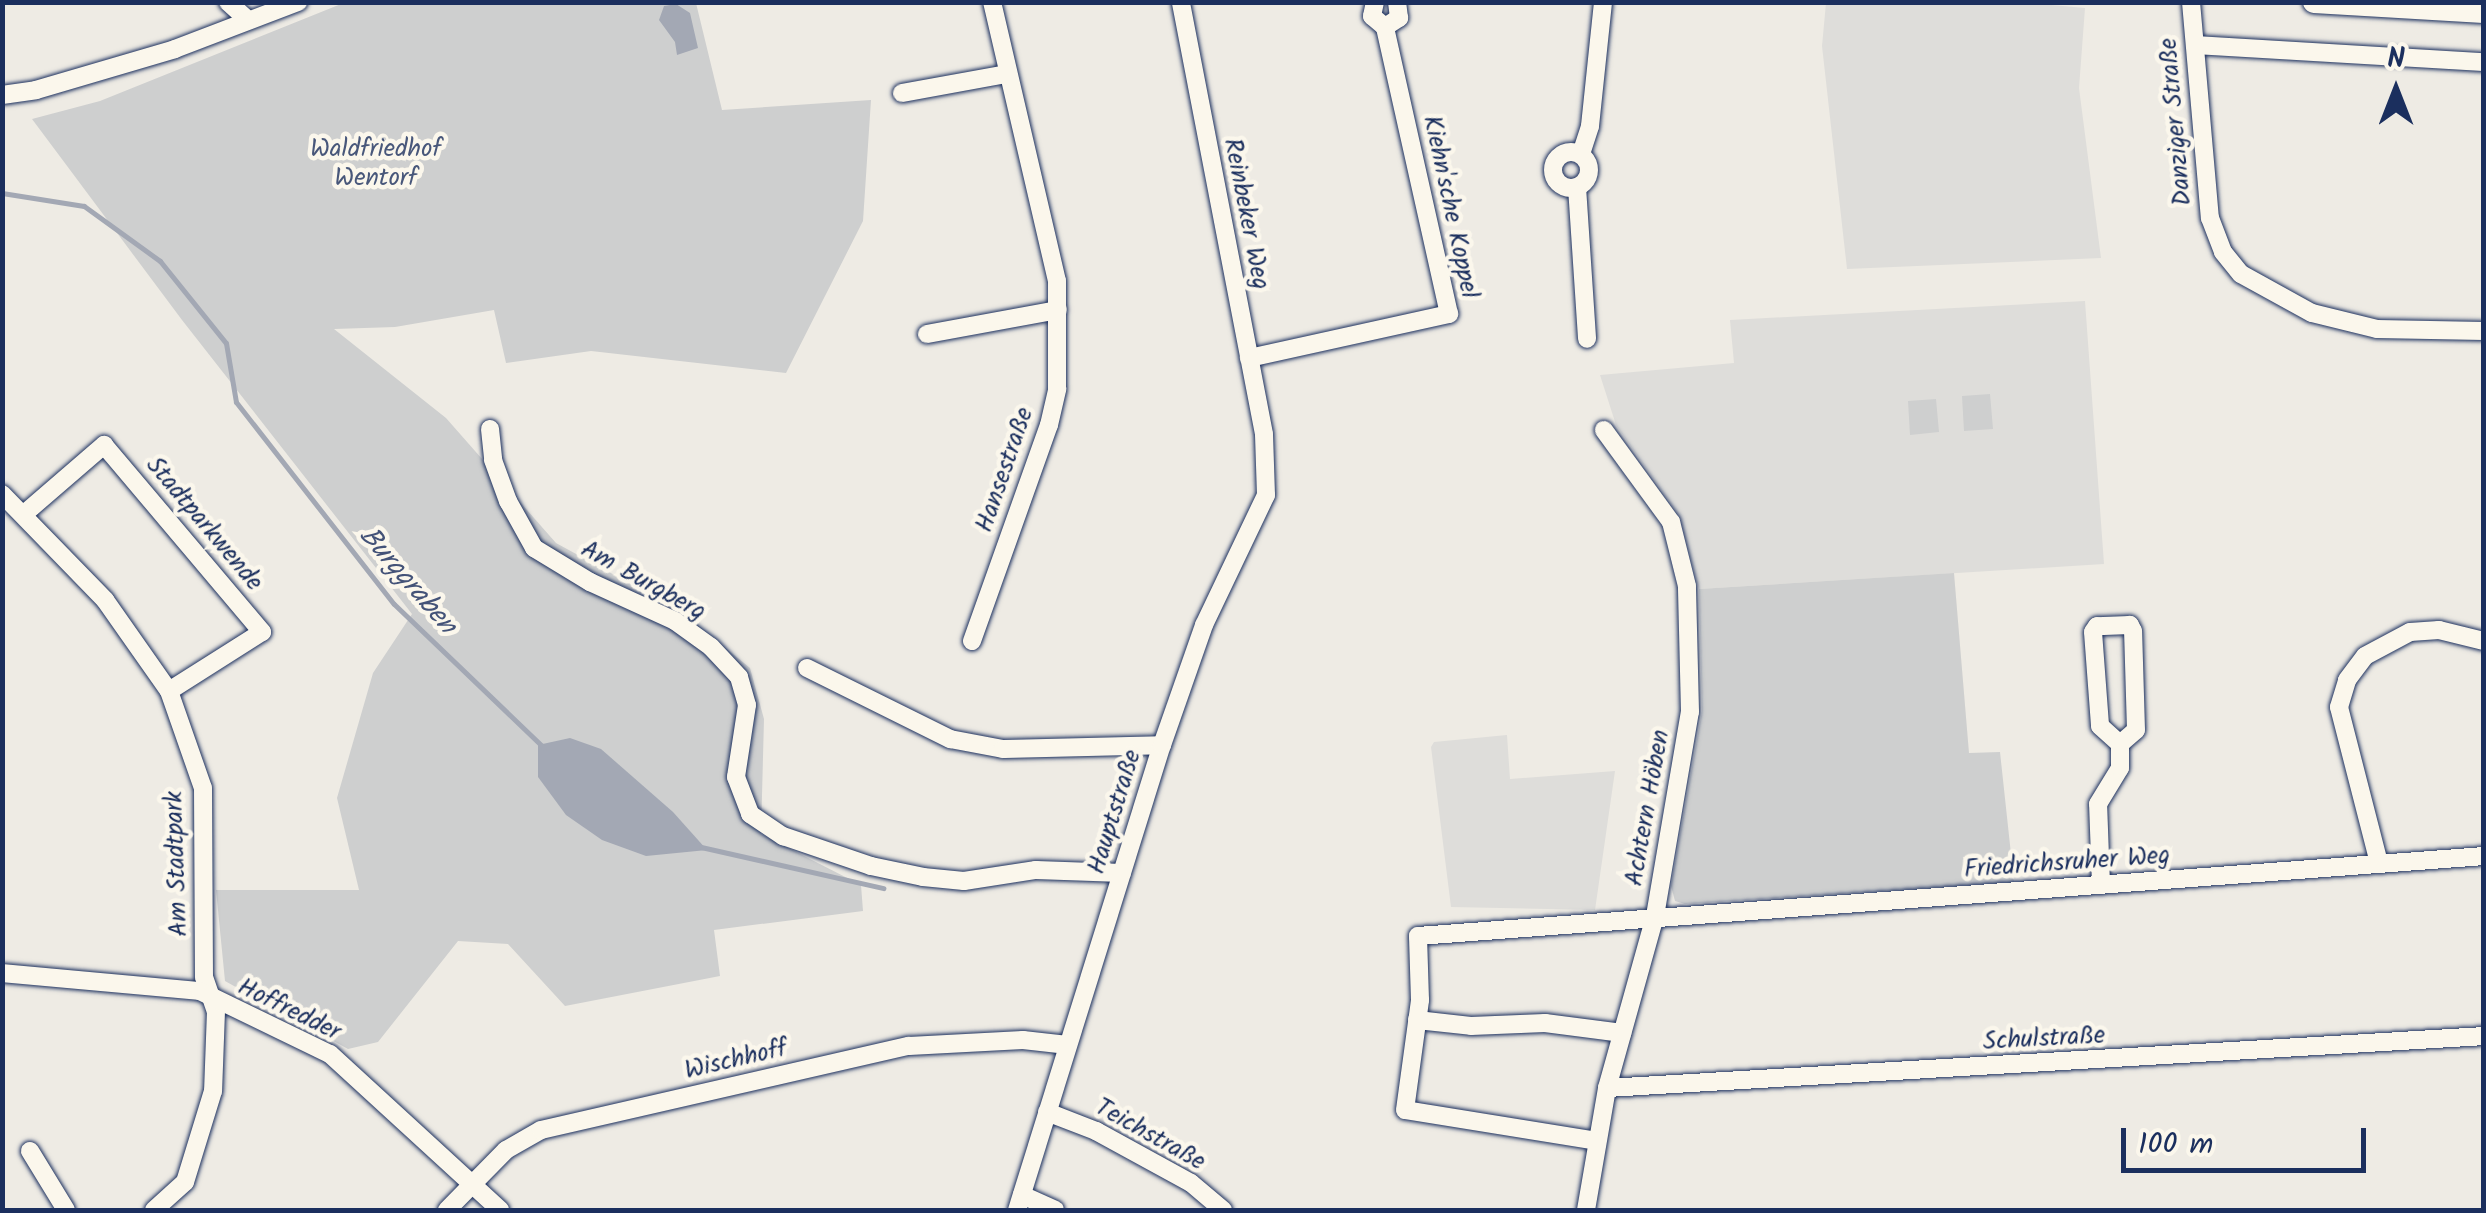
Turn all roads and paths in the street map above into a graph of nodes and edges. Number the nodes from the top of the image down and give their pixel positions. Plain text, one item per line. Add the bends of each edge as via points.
1 (228, 2) edge
2 (298, 2) edge
3 (992, 2) edge
4 (1181, 2) edge
5 (1376, 2) edge
6 (1396, 2) edge
7 (1602, 2) edge
8 (2191, 2) edge
9 (2314, 2) edge
10 (2484, 12) edge
11 (248, 20) junction
12 (1385, 27) junction
13 (2195, 45) junction
14 (2484, 62) edge
15 (1007, 74) junction
16 (902, 94) dead end
17 (2, 95) edge
18 (1580, 154) junction
19 (1577, 187) junction
20 (1058, 310) junction
21 (2484, 331) edge
22 (927, 334) dead end
23 (1587, 339) dead end
24 (1250, 358) junction
25 (490, 429) dead end
26 (1604, 430) dead end
27 (1264, 434) joint
28 (2, 494) edge
29 (24, 514) junction
30 (2484, 640) edge
31 (972, 641) dead end
32 (808, 668) dead end
33 (168, 691) junction
34 (2120, 744) junction
35 (1162, 745) junction
36 (2484, 856) edge
37 (2379, 863) junction
38 (1122, 873) junction
39 (2101, 884) junction
40 (1655, 916) junction
41 (2, 974) edge
42 (210, 1000) junction
43 (1417, 1020) junction
44 (1622, 1034) junction
45 (2484, 1036) edge
46 (1068, 1045) junction
47 (1606, 1088) junction
48 (1047, 1112) junction
49 (1598, 1141) junction
50 (30, 1151) dead end
51 (470, 1184) junction
52 (1020, 1202) edge
53 (66, 1210) edge
54 (154, 1210) edge
55 (447, 1210) edge
56 (500, 1210) edge
57 (1055, 1210) edge
58 (1223, 1210) edge
59 (1586, 1210) edge

1 - 11 street
2 - 11 street
3 - 15 street, Hansestraße
4 - 24 street, Reinbeker Weg
5 - 12 street, Kiehn'sche Koppel via 1372,16
6 - 12 street via 1399,18
7 - 18 street via 1590,126
8 - 13 street, Danziger Straße
9 - 10 main road
11 - 17 street via 175,49
12 - 24 street, Kiehn'sche Koppel via 1450,314
13 - 14 street
13 - 21 street, Danziger Straße via 2210,218 2240,274 2312,312 2377,329
15 - 16 street
15 - 20 street, Hansestraße
18 - 19 street via 1588,175
18 - 19 street via 1563,154 1552,168 1560,184
19 - 23 street
20 - 22 street
20 - 31 street, Hansestraße via 1057,389 1049,425
24 - 27 street, Reinbeker Weg
25 - 38 street, Am Burgberg via 498,474 534,548 674,621 739,677 747,705 736,777 750,814 783,836 923,877
26 - 40 street, Achtern Höben via 1671,522 1687,586 1690,712
27 - 35 street, Hauptstraße via 1266,495 1204,625
28 - 29 street, Am Stadtpark
29 - 33 street, Am Stadtpark via 105,600
29 - 33 street, Stadtparkwende via 104,445 262,632
30 - 37 street via 2439,630 2410,632 2365,656 2347,680 2339,707
32 - 35 street via 950,739 1003,749
33 - 42 street, Am Stadtpark via 204,788 204,977
34 - 34 street via 2136,730 2133,631 2130,625 2097,626 2100,726
34 - 39 street via 2120,768 2098,804
35 - 38 street, Hauptstraße
36 - 37 street, Friedrichsruher Weg
37 - 39 street, Friedrichsruher Weg
38 - 46 street, Hauptstraße
39 - 40 street, Friedrichsruher Weg
40 - 43 street, Friedrichsruher Weg via 1418,936
40 - 44 street, Achtern Höben
41 - 42 street, Hoffredder via 138,983 200,991
42 - 51 street, Hoffredder via 330,1054
42 - 54 street, Am Stadtpark via 216,1011 213,1091 185,1182
43 - 44 street via 1546,1023
43 - 49 street via 1405,1110
44 - 47 street, Achtern Höben
45 - 47 street, Schulstraße
46 - 48 street, Hauptstraße
46 - 51 street, Wischhoff via 1023,1040 908,1046 541,1130 506,1150
47 - 49 street, Achtern Höben
48 - 52 street, Hauptstraße
48 - 58 street, Teichstraße via 1191,1183
49 - 59 street, Achtern Höben
50 - 53 street
51 - 55 street, Wischhoff
51 - 56 street, Hoffredder
52 - 57 street

